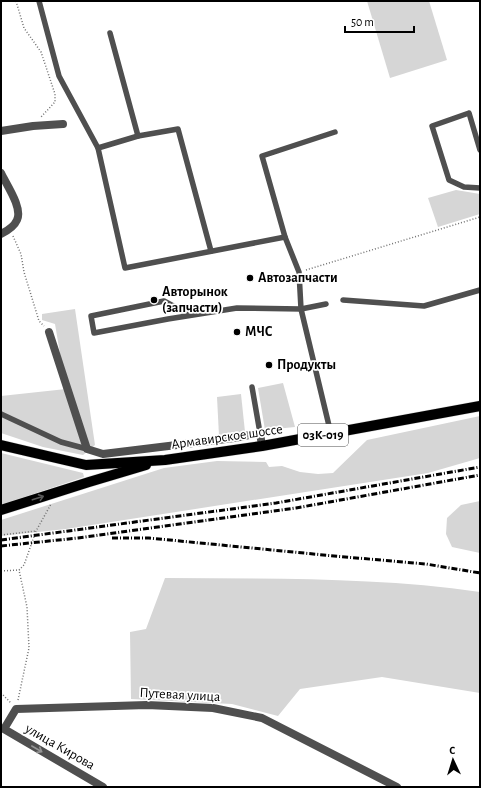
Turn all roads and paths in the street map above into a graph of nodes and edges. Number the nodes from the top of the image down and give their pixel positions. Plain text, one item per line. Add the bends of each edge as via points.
1 (16, 1) edge
2 (39, 1) edge
3 (110, 33) dead end
4 (63, 124) dead end
5 (33, 126) junction
6 (1, 131) edge
7 (334, 132) dead end
8 (138, 136) junction
9 (98, 148) junction
10 (480, 150) edge
11 (1, 173) edge
12 (480, 188) edge
13 (480, 217) edge
14 (10, 229) junction
15 (1, 234) edge
16 (285, 237) junction
17 (210, 251) junction
18 (299, 272) junction
19 (480, 290) edge
20 (343, 300) dead end
21 (326, 304) dead end
22 (301, 309) junction
23 (190, 315) junction
24 (49, 332) joint
25 (252, 387) dead end
26 (480, 406) edge
27 (1, 414) edge
28 (260, 433) junction
29 (331, 434) junction
30 (1, 439) edge
31 (1, 445) edge
32 (262, 446) junction
33 (87, 449) junction
34 (48, 456) junction
35 (165, 460) junction
36 (1, 510) edge
37 (1, 535) edge
38 (19, 570) junction
39 (1, 571) edge
40 (1, 693) edge
41 (14, 706) junction
42 (103, 787) edge
43 (397, 787) edge

1 - 5 path via 24,28 41,52 55,94 55,102
2 - 9 lane via 59,76
3 - 8 lane
4 - 5 street
5 - 6 street
7 - 16 lane via 262,156
8 - 9 lane
8 - 17 lane via 178,129
9 - 17 lane via 124,268
10 - 12 lane via 469,113 432,126 449,180 464,186
11 - 14 street via 19,212 18,220
13 - 18 path
14 - 15 street
14 - 24 path via 21,254 39,321
16 - 17 lane
16 - 18 lane
18 - 22 lane
19 - 20 lane via 424,306
21 - 22 lane
22 - 23 lane via 237,308
22 - 29 lane
23 - 23 lane via 164,301 91,316 94,333
24 - 33 street
25 - 28 lane
26 - 29 main road, Армавирское шоссе / 03К-019
27 - 33 lane via 61,442
28 - 32 street
28 - 33 street via 103,454
29 - 32 main road, Армавирское шоссе / 03К-019
30 - 34 main road, 03К-019
31 - 34 main road
32 - 35 main road, Армавирское шоссе / 03К-019
34 - 35 main road, Армавирское шоссе / 03К-019 via 86,465
36 -> 35 main road
37 - 38 path via 36,531 24,565
38 - 39 path
38 - 41 path via 27,607 29,648
40 - 41 path
41 -> 42 street, улица Кирова via 4,729
41 - 43 street, Путевая улица via 147,705 213,708 262,718

